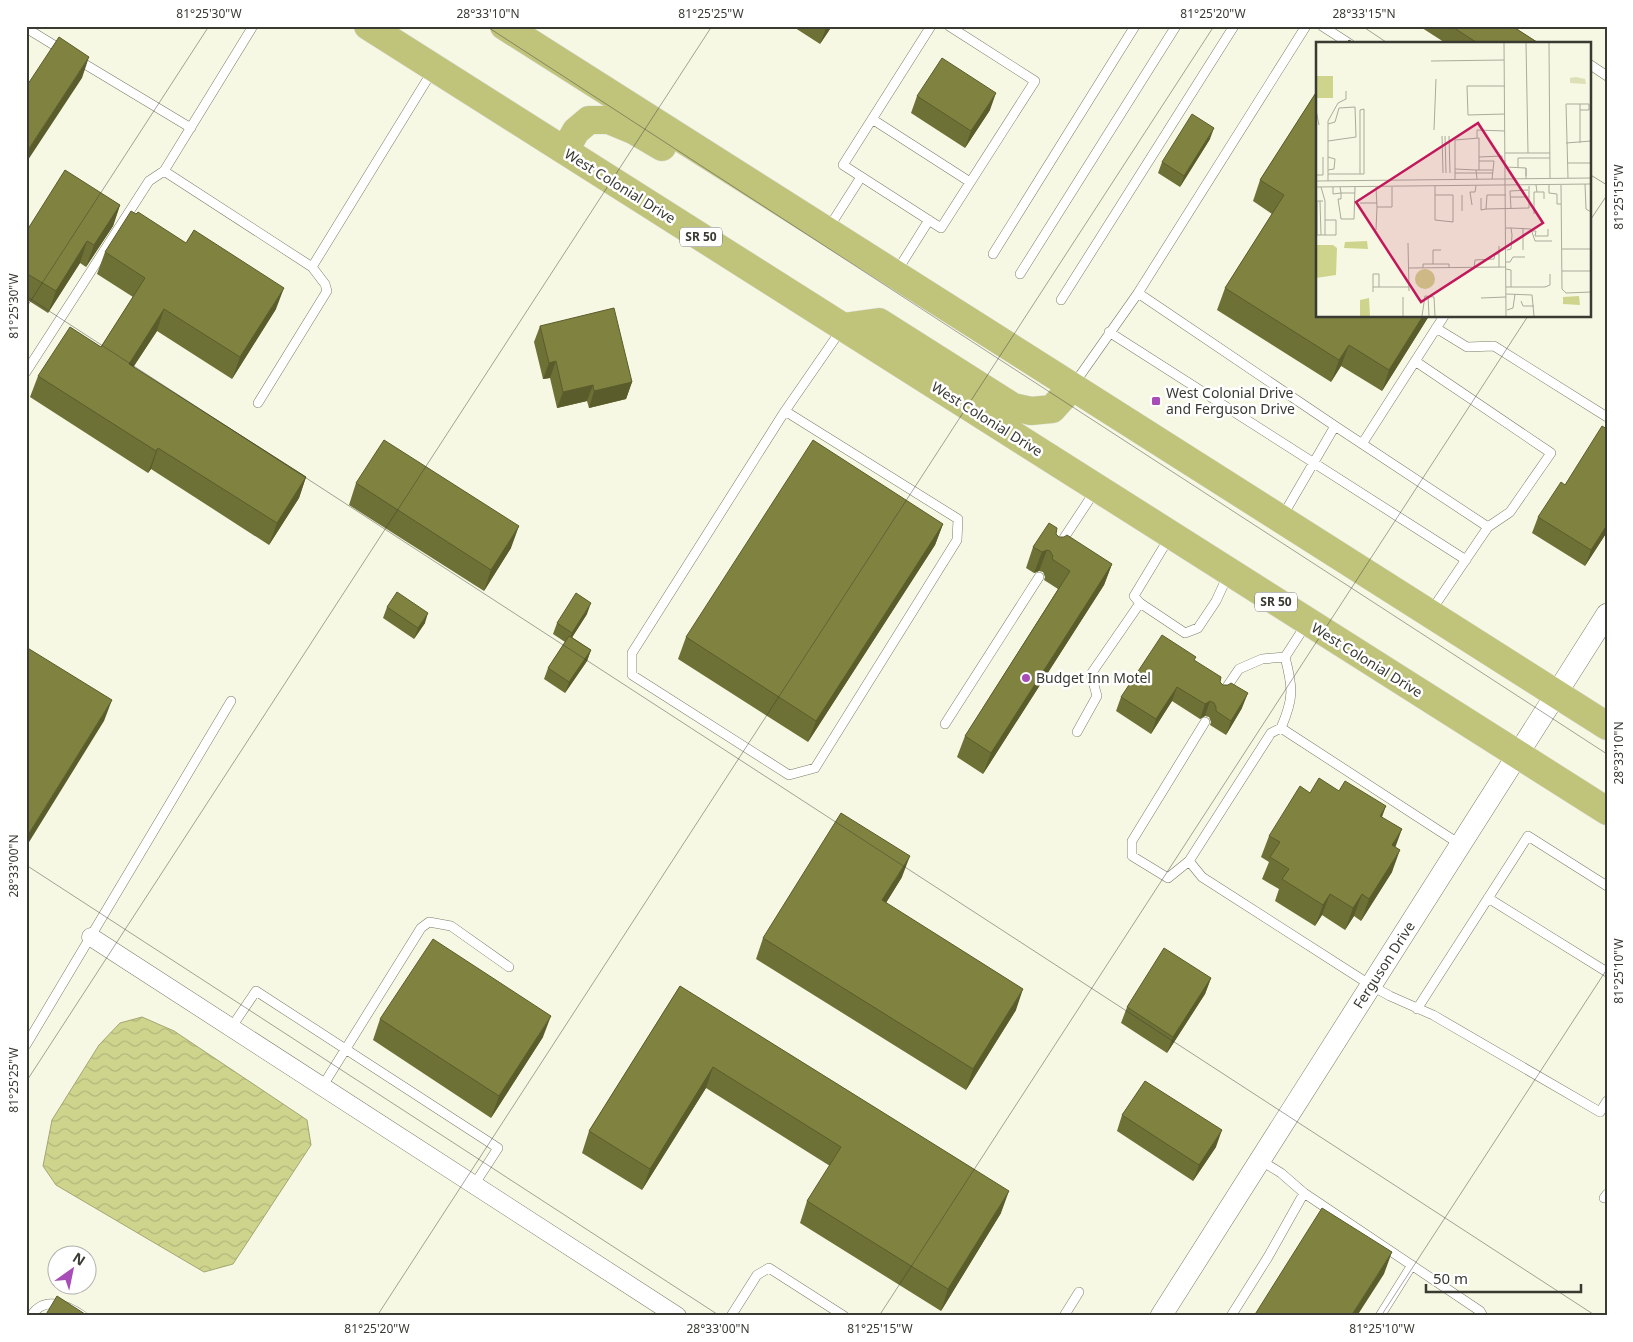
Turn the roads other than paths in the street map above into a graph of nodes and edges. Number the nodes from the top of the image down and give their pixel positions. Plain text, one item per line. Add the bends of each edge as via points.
1 (368, 26) edge
2 (504, 26) edge
3 (931, 26) edge
4 (949, 26) edge
5 (1135, 26) edge
6 (1176, 26) edge
7 (1234, 26) edge
8 (1306, 26) edge
9 (1322, 26) edge
10 (251, 27) edge
11 (26, 28) edge
12 (1347, 42) edge
13 (1590, 65) edge
14 (434, 68) junction
15 (1607, 76) edge
16 (872, 119) junction
17 (191, 128) junction
18 (565, 150) junction
19 (164, 171) junction
20 (861, 177) junction
21 (970, 182) junction
22 (796, 211) junction
23 (929, 220) junction
24 (827, 231) junction
25 (993, 254) dead end
26 (312, 267) junction
27 (894, 274) junction
28 (1020, 274) dead end
29 (1138, 294) junction
30 (1061, 300) dead end
31 (1443, 318) edge
32 (843, 327) junction
33 (1436, 328) junction
34 (1109, 332) junction
35 (1415, 361) junction
36 (26, 372) edge
37 (1072, 387) junction
38 (258, 403) dead end
39 (785, 411) junction
40 (1607, 416) edge
41 (1336, 426) junction
42 (1362, 444) junction
43 (1314, 463) junction
44 (1096, 488) junction
45 (1281, 519) junction
46 (1488, 527) junction
47 (1171, 535) junction
48 (1054, 552) edge
49 (1466, 560) junction
50 (1230, 572) junction
51 (1039, 577) dead end
52 (1140, 602) junction
53 (1429, 613) junction
54 (1607, 614) edge
55 (1308, 622) junction
56 (1285, 657) junction
57 (1556, 693) junction
58 (1222, 694) edge
59 (232, 701) dead end
60 (1204, 722) dead end
61 (945, 724) dead end
62 (1607, 726) edge
63 (1281, 728) junction
64 (1077, 732) dead end
65 (1518, 755) junction
66 (1607, 811) edge
67 (1461, 846) junction
68 (1189, 861) junction
69 (1607, 886) edge
70 (1488, 898) junction
71 (91, 937) junction
72 (509, 967) dead end
73 (1607, 972) edge
74 (1372, 986) junction
75 (1418, 1009) junction
76 (231, 1028) junction
77 (26, 1045) edge
78 (346, 1049) junction
79 (322, 1087) junction
80 (1607, 1101) edge
81 (1260, 1160) junction
82 (474, 1185) junction
83 (1304, 1193) junction
84 (1412, 1265) junction
85 (1079, 1292) dead end
86 (31, 1316) edge
87 (83, 1316) edge
88 (677, 1316) edge
89 (731, 1316) edge
90 (844, 1316) edge
91 (1064, 1316) edge
92 (1161, 1316) edge
93 (1231, 1316) edge
94 (1380, 1316) edge
95 (1483, 1316) edge

1 - 14 highway, West Colonial Drive / SR 50
2 - 22 highway
3 - 16 lane
4 - 21 lane via 1035,81
5 - 25 lane
6 - 28 lane
7 - 30 lane
8 - 29 lane
9 - 12 lane
10 - 17 lane
11 - 17 lane
13 - 15 lane
14 - 18 highway, West Colonial Drive / SR 50
14 - 26 lane
16 - 20 lane via 843,166
16 - 21 lane
17 - 19 lane
18 - 22 highway via 576,131 589,120 608,120 633,130 765,210
18 - 32 highway, West Colonial Drive / SR 50
19 - 26 lane
19 - 36 lane via 148,181
20 - 23 lane
20 - 24 lane
21 - 23 lane via 941,228
22 - 24 highway
23 - 27 lane
24 - 27 highway
26 - 38 lane via 325,284 326,292
27 - 37 highway
29 - 34 lane
29 - 41 lane
31 - 33 lane
32 - 37 highway via 879,322 1013,407 1031,411 1052,409
32 - 39 lane
32 - 44 highway, West Colonial Drive / SR 50
33 - 35 lane
33 - 40 lane via 1467,347 1494,346
34 - 37 lane
34 - 43 lane
35 - 42 lane
35 - 46 lane via 1551,453 1510,512
37 - 45 highway
39 - 39 lane via 632,653 632,675 790,775 815,768 957,540 958,519
41 - 42 lane
41 - 43 lane
42 - 46 lane
43 - 45 lane
43 - 49 lane
44 - 47 highway, West Colonial Drive / SR 50
44 - 48 lane
45 - 53 highway
46 - 49 lane
47 - 50 highway, West Colonial Drive / SR 50
47 - 52 lane via 1134,596
49 - 53 lane
50 - 52 lane via 1198,628 1185,633
50 - 55 highway, West Colonial Drive / SR 50
51 - 61 lane
52 - 64 lane via 1091,674 1097,696
53 - 57 highway
54 - 57 street, Ferguson Drive
55 - 56 lane
55 - 65 highway, West Colonial Drive / SR 50
56 - 58 lane via 1262,660 1239,669
56 - 63 lane via 1292,692
57 - 62 highway
57 - 65 street, Ferguson Drive
59 - 71 lane
60 - 68 lane via 1132,841 1132,856 1168,878
63 - 67 lane
63 - 68 lane via 1271,733
65 - 66 highway, West Colonial Drive / SR 50
65 - 67 street, Ferguson Drive
67 - 74 street, Ferguson Drive
68 - 74 lane via 1202,877
69 - 70 lane via 1528,836
70 - 73 lane
70 - 75 lane
71 - 76 street
71 - 77 lane
72 - 78 lane via 451,926 430,922 422,928
74 - 75 lane
74 - 81 street, Ferguson Drive
75 - 80 lane via 1600,1112
76 - 78 lane via 256,991
76 - 79 street
78 - 79 lane
78 - 82 lane via 498,1148
79 - 82 street
81 - 83 lane
81 - 92 street, Ferguson Drive
82 - 88 street
83 - 84 lane
83 - 93 lane
84 - 94 lane
84 - 95 lane
85 - 91 lane
86 - 87 lane via 34,1310 49,1303 68,1306
89 - 90 lane via 757,1275 769,1268

